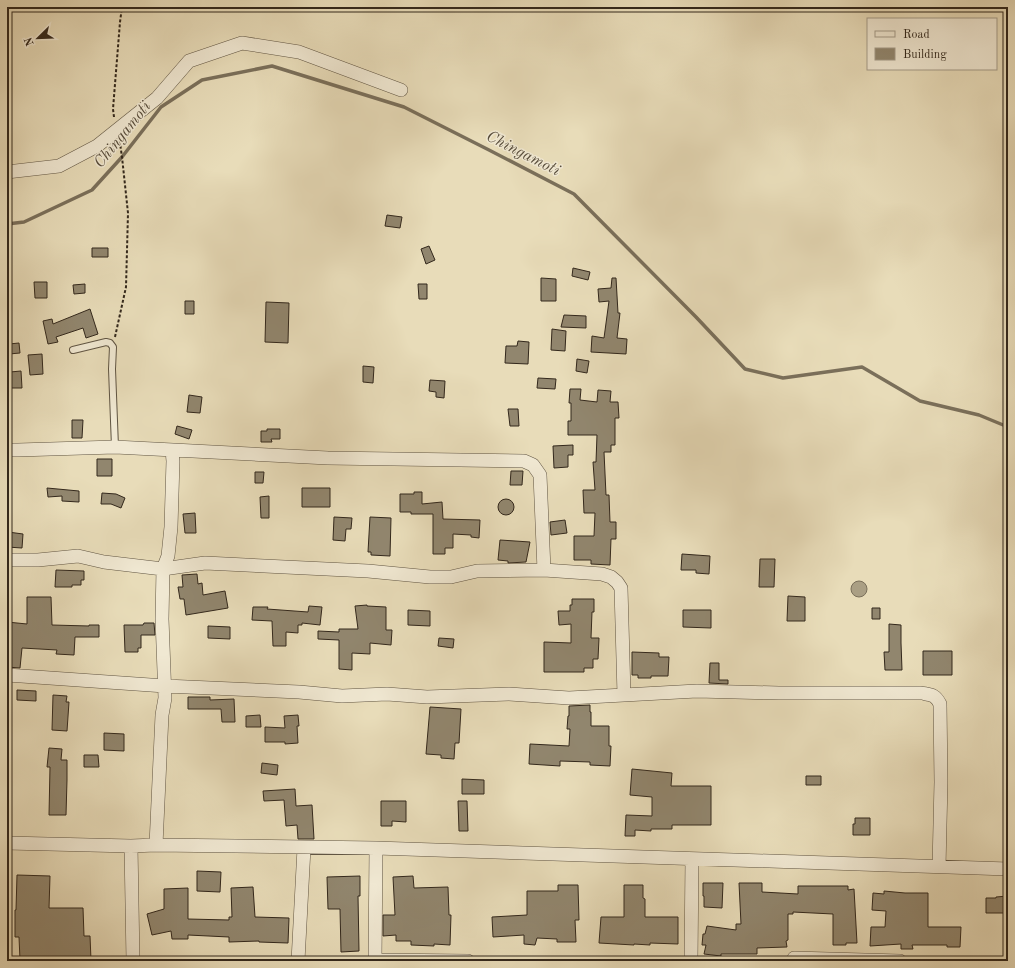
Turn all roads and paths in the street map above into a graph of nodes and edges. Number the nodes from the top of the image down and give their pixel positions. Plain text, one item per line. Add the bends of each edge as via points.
1 (122, 7) edge
2 (401, 90) dead end
3 (117, 130) junction
4 (7, 172) edge
5 (113, 347) junction
6 (73, 350) dead end
7 (115, 447) junction
8 (7, 450) edge
9 (172, 450) junction
10 (7, 560) edge
11 (163, 569) junction
12 (544, 570) junction
13 (7, 675) edge
14 (165, 686) junction
15 (624, 695) junction
16 (7, 844) edge
17 (156, 845) junction
18 (131, 846) junction
19 (304, 848) junction
20 (376, 848) junction
21 (692, 859) junction
22 (939, 867) junction
23 (1008, 869) edge
24 (794, 958) dead end
25 (375, 960) edge
26 (133, 961) edge
27 (298, 961) edge
28 (468, 961) edge
29 (691, 961) edge
30 (900, 961) edge

1 - 3 path via 113,109
2 - 3 street via 299,52 242,43 189,61 157,98
3 - 4 street via 98,146 59,166
3 - 5 path via 128,213 126,287
5 - 6 lane via 106,342
5 - 7 lane
7 - 8 street
7 - 9 street
9 - 11 street via 171,527 168,556
9 - 12 street via 328,458 524,462 533,465 540,475
10 - 11 street via 78,556 104,562
11 - 12 street via 205,563 368,571 430,577 477,571
11 - 14 street
12 - 15 street via 602,574 611,577 621,588
13 - 14 street
14 - 15 street via 342,696 387,694 427,697 508,694 569,698
14 - 17 street
15 - 22 street via 696,691 934,695 940,704
16 - 18 street
17 - 18 street
17 - 19 street
18 - 26 street
19 - 20 street
19 - 27 street
20 - 21 street
20 - 25 street
21 - 22 street
21 - 29 street
22 - 23 street
24 - 30 street
25 - 28 street

